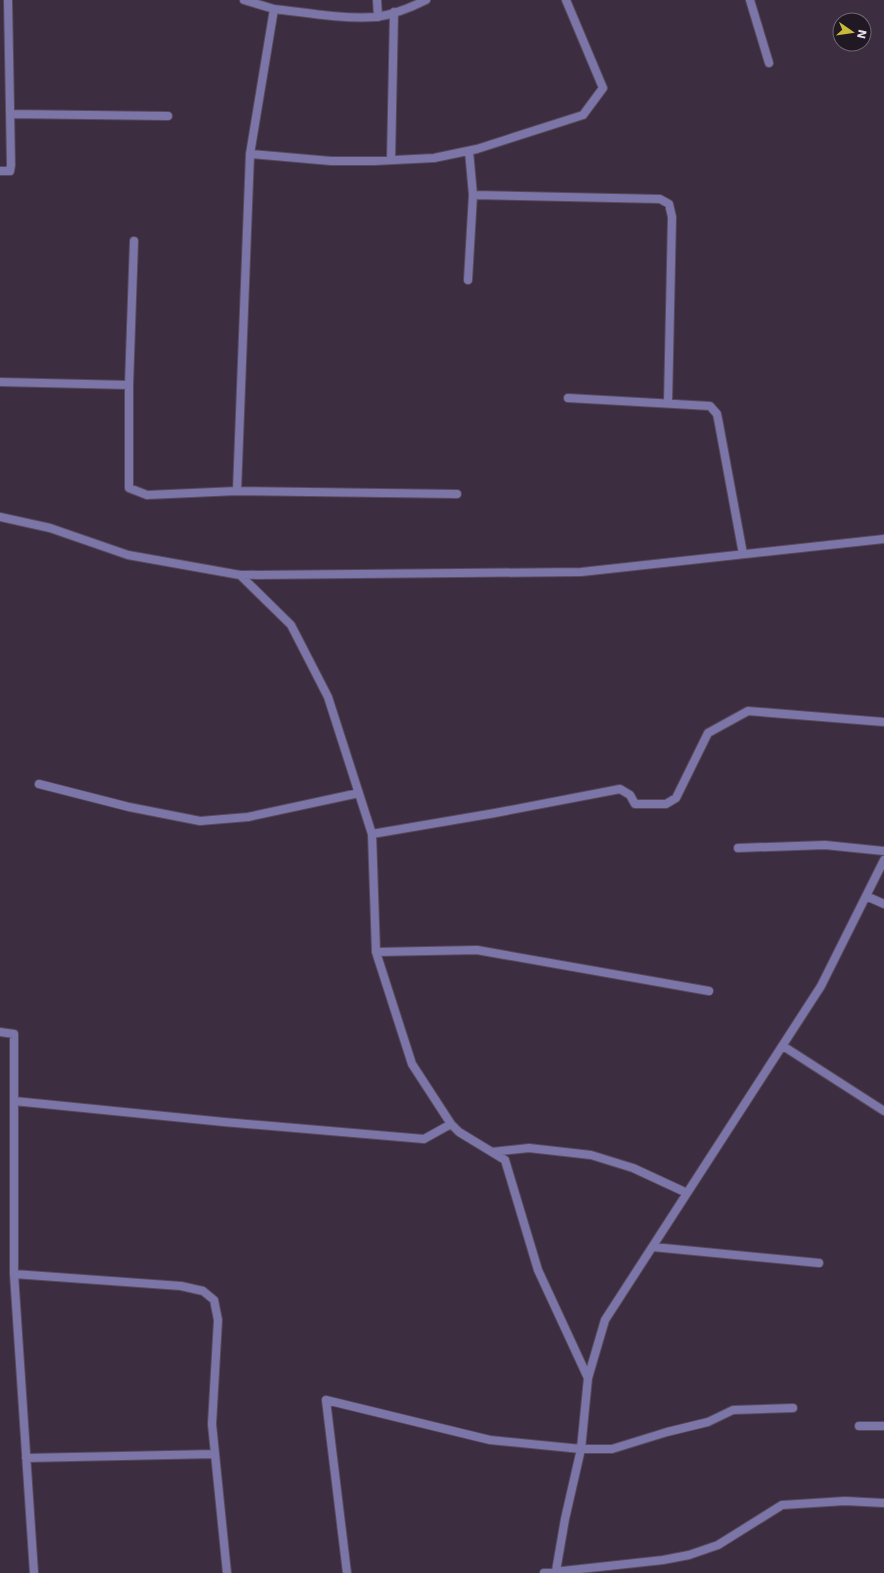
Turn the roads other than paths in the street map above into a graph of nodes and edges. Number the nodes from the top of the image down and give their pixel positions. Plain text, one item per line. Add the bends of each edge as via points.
1 (8, 0) edge
2 (244, 0) edge
3 (376, 0) edge
4 (426, 0) edge
5 (566, 0) edge
6 (750, 0) edge
7 (274, 9) junction
8 (394, 12) junction
9 (378, 17) junction
10 (769, 63) dead end
11 (10, 114) junction
12 (168, 116) dead end
13 (469, 151) junction
14 (250, 154) junction
15 (391, 160) junction
16 (0, 171) edge
17 (473, 195) junction
18 (134, 241) dead end
19 (468, 280) dead end
20 (0, 382) edge
21 (129, 385) junction
22 (568, 398) dead end
23 (668, 404) junction
24 (237, 491) junction
25 (457, 494) dead end
26 (0, 518) edge
27 (884, 539) edge
28 (743, 554) junction
29 (240, 575) junction
30 (884, 722) edge
31 (40, 784) dead end
32 (359, 793) junction
33 (372, 834) junction
34 (738, 848) dead end
35 (884, 851) edge
36 (884, 860) edge
37 (866, 896) junction
38 (884, 904) edge
39 (376, 952) junction
40 (709, 991) dead end
41 (0, 1032) edge
42 (783, 1046) junction
43 (14, 1100) junction
44 (884, 1111) edge
45 (451, 1124) junction
46 (492, 1152) junction
47 (688, 1193) junction
48 (653, 1247) junction
49 (819, 1263) dead end
50 (14, 1274) junction
51 (588, 1378) junction
52 (793, 1408) dead end
53 (858, 1426) dead end
54 (884, 1426) edge
55 (581, 1449) junction
56 (215, 1454) junction
57 (26, 1458) junction
58 (884, 1503) edge
59 (556, 1571) junction
60 (34, 1573) edge
61 (227, 1573) edge
62 (347, 1573) edge
63 (544, 1573) edge

1 - 11 street
2 - 7 street
3 - 9 street
4 - 8 street
5 - 13 street via 603,88 584,115
6 - 10 street
7 - 9 street via 340,17
7 - 14 street
8 - 9 street
8 - 15 street
11 - 12 street
11 - 16 street via 10,171
13 - 15 street via 434,158
13 - 17 street
14 - 15 street via 331,161
14 - 24 street
17 - 19 street
17 - 23 street via 660,199 669,204 672,217
18 - 21 street
20 - 21 street
21 - 24 street via 129,488 147,494
22 - 23 street
23 - 28 street via 710,406 717,414
24 - 25 street
26 - 29 street via 50,528 128,556
27 - 28 street
28 - 29 street via 581,572
29 - 32 street via 291,625 328,697
30 - 33 street via 748,711 708,733 676,798 666,804 635,804 630,795 620,789
31 - 32 street via 130,807 200,821 248,817
32 - 33 street
33 - 39 street
34 - 35 street via 825,845
36 - 37 street
37 - 38 street
37 - 42 street via 821,986
39 - 40 street via 477,950
39 - 45 street via 412,1064
41 - 43 street via 14,1034
42 - 44 street
42 - 47 street
43 - 45 street via 224,1122 424,1139
43 - 50 street
45 - 46 street via 459,1132
46 - 47 street via 529,1148 591,1156 632,1168
46 - 51 street via 505,1160 538,1270
47 - 48 street
48 - 49 street
48 - 51 street via 605,1320
50 - 56 street via 181,1286 203,1291 214,1300 218,1320 212,1424
50 - 57 street
51 - 55 street
52 - 55 street via 733,1410 708,1422 612,1450
53 - 54 street
55 - 59 street
55 - 62 street via 490,1440 326,1400
56 - 57 street
56 - 61 street
57 - 60 street
58 - 59 street via 845,1501 782,1505 718,1545 689,1555
59 - 63 street

